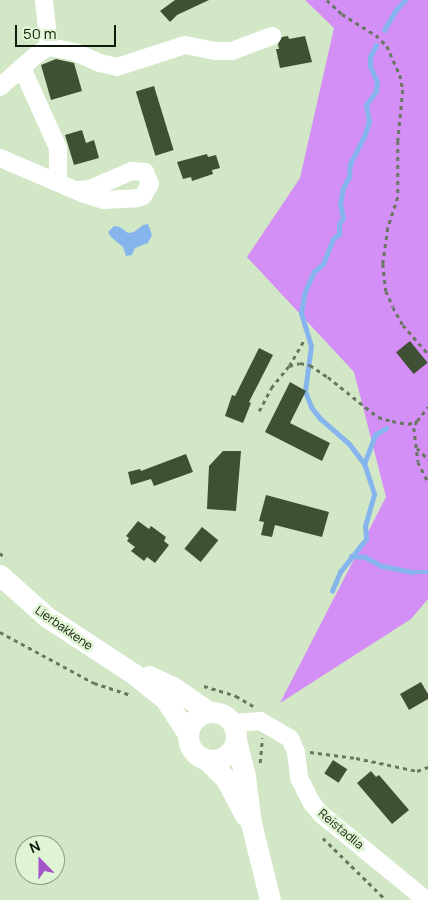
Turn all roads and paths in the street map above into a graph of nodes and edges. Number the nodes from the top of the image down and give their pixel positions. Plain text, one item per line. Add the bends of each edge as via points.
1 (44, 0) edge
2 (327, 0) edge
3 (272, 36) dead end
4 (50, 47) junction
5 (22, 68) junction
6 (0, 87) edge
7 (0, 158) edge
8 (58, 183) junction
9 (78, 190) dead end
10 (304, 340) dead end
11 (428, 354) edge
12 (289, 366) junction
13 (428, 406) edge
14 (259, 411) dead end
15 (416, 422) junction
16 (417, 448) junction
17 (428, 459) edge
18 (428, 482) edge
19 (0, 576) edge
20 (0, 632) edge
21 (131, 684) junction
22 (200, 685) dead end
23 (209, 712) junction
24 (260, 721) junction
25 (234, 731) junction
26 (188, 734) junction
27 (296, 752) junction
28 (206, 759) junction
29 (428, 767) edge
30 (251, 824) junction
31 (318, 833) dead end
32 (270, 900) edge
33 (386, 900) edge
34 (426, 900) edge

1 - 4 street
2 - 11 path via 387,46 400,75 403,90 398,142 398,197 388,228 383,264 386,291 402,326
3 - 4 street via 232,51 186,45 117,67 76,52
4 - 5 street
5 - 6 street
5 - 8 street via 58,148
7 - 8 street
8 - 9 street
10 - 12 path
12 - 14 path via 271,388
12 - 15 path via 310,365 378,417 408,424
13 - 15 path
15 - 16 path
16 - 17 path
16 - 18 path via 418,462
19 - 21 main road, Lierbakkene
20 - 21 path via 94,683
21 - 23 main road, Lierbakkene via 159,680
21 - 26 main road, Lierbakkene via 164,699
22 - 24 path via 246,701 255,707
23 - 25 main road via 221,713
23 - 26 main road via 194,720
24 - 25 street
24 - 27 street, Reistadlia via 290,738
25 - 28 main road via 226,755 214,760
25 - 30 main road via 245,777
26 - 28 main road via 194,750
27 - 29 path via 356,758 417,771
27 - 34 street, Reistadlia via 301,785 321,814
28 - 30 main road via 226,779
30 - 32 main road
31 - 33 path

